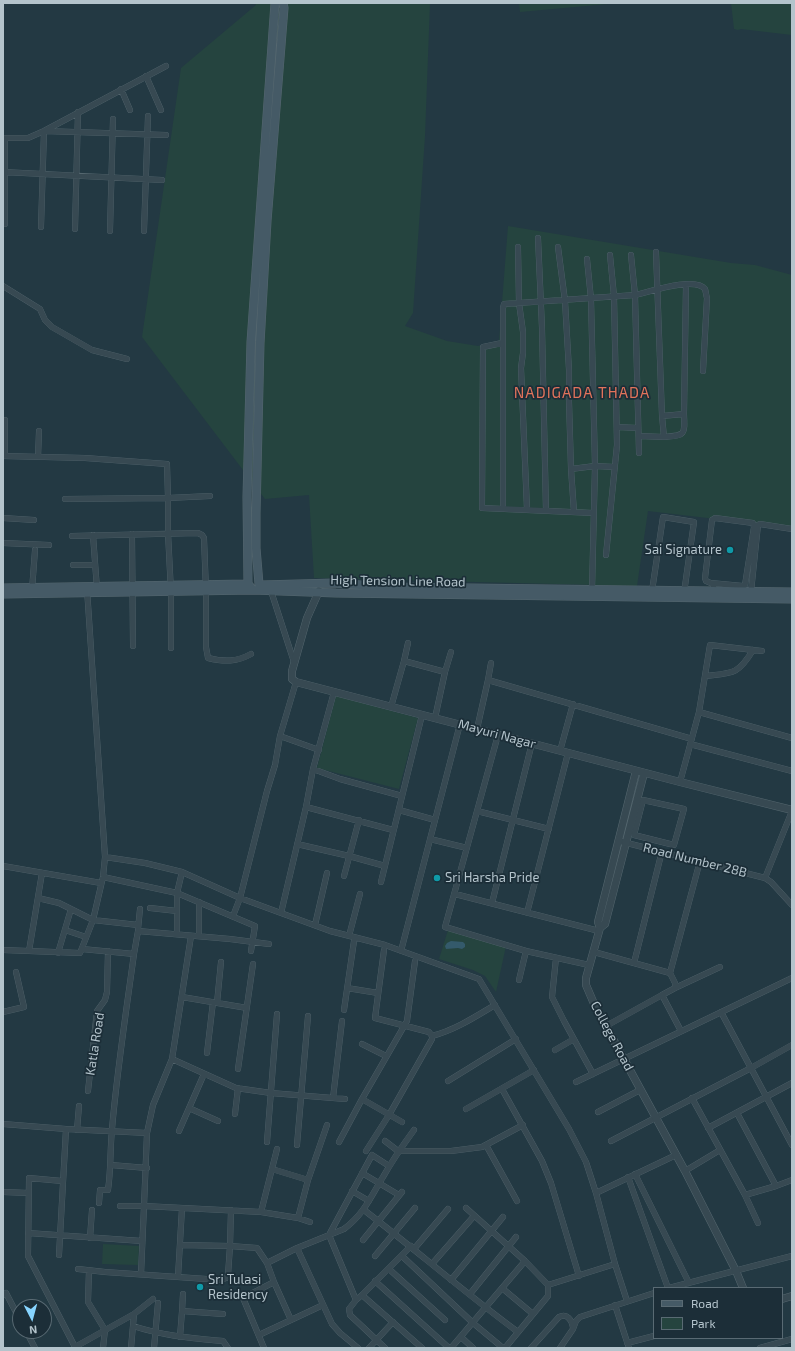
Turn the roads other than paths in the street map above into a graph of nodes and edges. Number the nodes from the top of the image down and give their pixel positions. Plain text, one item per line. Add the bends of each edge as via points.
1 (275, 3) edge
2 (283, 3) edge
3 (166, 66) dead end
4 (146, 76) junction
5 (121, 89) junction
6 (130, 110) dead end
7 (161, 110) dead end
8 (78, 112) junction
9 (148, 116) dead end
10 (113, 119) dead end
11 (44, 131) junction
12 (78, 132) junction
13 (112, 134) junction
14 (148, 135) junction
15 (166, 136) dead end
16 (4, 138) edge
17 (4, 172) edge
18 (43, 173) junction
19 (77, 176) junction
20 (112, 177) junction
21 (146, 179) junction
22 (162, 180) dead end
23 (5, 224) dead end
24 (41, 226) dead end
25 (75, 229) dead end
26 (110, 231) dead end
27 (144, 231) dead end
28 (538, 238) dead end
29 (518, 247) dead end
30 (558, 247) dead end
31 (656, 252) dead end
32 (610, 255) dead end
33 (631, 255) dead end
34 (587, 259) dead end
35 (686, 285) junction
36 (3, 286) edge
37 (658, 290) junction
38 (635, 295) junction
39 (614, 296) junction
40 (591, 299) junction
41 (565, 300) junction
42 (541, 302) junction
43 (519, 303) junction
44 (251, 342) junction
45 (260, 343) junction
46 (502, 343) junction
47 (127, 359) dead end
48 (703, 371) dead end
49 (684, 414) junction
50 (662, 416) junction
51 (5, 420) dead end
52 (617, 427) junction
53 (638, 428) junction
54 (39, 431) dead end
55 (639, 436) junction
56 (664, 438) junction
57 (639, 454) dead end
58 (4, 455) edge
59 (38, 457) junction
60 (595, 466) junction
61 (615, 467) junction
62 (571, 469) junction
63 (210, 496) dead end
64 (168, 498) junction
65 (65, 499) dead end
66 (503, 508) junction
67 (527, 509) junction
68 (546, 511) junction
69 (574, 512) junction
70 (594, 513) junction
71 (3, 518) edge
72 (34, 520) dead end
73 (792, 529) edge
74 (168, 533) junction
75 (132, 534) junction
76 (72, 536) dead end
77 (93, 536) junction
78 (3, 544) edge
79 (49, 545) dead end
80 (35, 550) dead end
81 (606, 555) dead end
82 (73, 565) dead end
83 (95, 565) junction
84 (711, 583) junction
85 (250, 587) junction
86 (319, 587) junction
87 (3, 588) edge
88 (133, 588) junction
89 (171, 588) junction
90 (206, 588) junction
91 (87, 589) junction
92 (97, 589) junction
93 (740, 589) junction
94 (32, 590) junction
95 (592, 590) junction
96 (271, 591) junction
97 (462, 591) junction
98 (652, 591) junction
99 (714, 591) junction
100 (751, 592) junction
101 (792, 592) edge
102 (3, 594) edge
103 (684, 594) junction
104 (792, 599) edge
105 (408, 643) dead end
106 (133, 646) dead end
107 (171, 648) dead end
108 (753, 650) junction
109 (762, 651) dead end
110 (451, 652) dead end
111 (251, 654) dead end
112 (404, 661) junction
113 (294, 663) junction
114 (491, 663) dead end
115 (445, 672) junction
116 (705, 676) junction
117 (488, 680) junction
118 (296, 682) junction
119 (334, 692) junction
120 (573, 704) junction
121 (392, 707) junction
122 (699, 712) junction
123 (422, 715) junction
124 (435, 718) junction
125 (460, 724) junction
126 (476, 729) junction
127 (498, 734) junction
128 (280, 736) junction
129 (792, 738) edge
130 (691, 741) junction
131 (532, 744) junction
132 (319, 750) junction
133 (560, 751) junction
134 (568, 753) junction
135 (313, 769) junction
136 (636, 771) junction
137 (792, 771) edge
138 (644, 773) junction
139 (680, 782) junction
140 (402, 796) junction
141 (306, 807) junction
142 (399, 810) junction
143 (792, 810) edge
144 (477, 811) junction
145 (625, 817) junction
146 (635, 819) junction
147 (359, 820) junction
148 (435, 820) junction
149 (513, 820) junction
150 (549, 829) junction
151 (393, 830) junction
152 (430, 839) junction
153 (622, 842) junction
154 (297, 844) junction
155 (467, 848) junction
156 (662, 851) junction
157 (349, 856) junction
158 (105, 857) junction
159 (700, 861) junction
160 (3, 866) edge
161 (385, 866) junction
162 (182, 872) junction
163 (42, 873) junction
164 (327, 874) dead end
165 (344, 876) dead end
166 (765, 878) junction
167 (102, 880) junction
168 (381, 882) dead end
169 (178, 893) junction
170 (360, 894) dead end
171 (455, 894) junction
172 (38, 898) junction
173 (240, 898) junction
174 (199, 902) junction
175 (492, 904) junction
176 (792, 905) edge
177 (150, 908) dead end
178 (71, 909) junction
179 (140, 909) dead end
180 (177, 911) junction
181 (281, 913) junction
182 (527, 913) junction
183 (233, 916) junction
184 (93, 920) junction
185 (315, 925) junction
186 (138, 928) junction
187 (600, 929) junction
188 (65, 930) junction
189 (177, 934) junction
190 (86, 936) junction
191 (191, 936) junction
192 (199, 936) junction
193 (349, 936) junction
194 (253, 941) junction
195 (354, 941) dead end
196 (269, 944) dead end
197 (82, 948) junction
198 (3, 950) edge
199 (384, 950) dead end
200 (29, 951) junction
201 (108, 951) junction
202 (251, 951) dead end
203 (401, 951) junction
204 (526, 951) junction
205 (58, 952) junction
206 (594, 952) junction
207 (134, 954) junction
208 (556, 958) junction
209 (415, 961) dead end
210 (221, 962) dead end
211 (634, 963) junction
212 (253, 964) dead end
213 (589, 965) junction
214 (720, 967) dead end
215 (16, 972) dead end
216 (670, 973) junction
217 (792, 978) edge
218 (519, 980) dead end
219 (347, 988) junction
220 (675, 988) junction
221 (378, 993) junction
222 (662, 995) junction
223 (182, 997) junction
224 (215, 1002) junction
225 (495, 1005) junction
226 (247, 1008) junction
227 (344, 1010) dead end
228 (3, 1012) edge
229 (721, 1012) junction
230 (277, 1014) dead end
231 (308, 1016) dead end
232 (342, 1021) dead end
233 (404, 1026) junction
234 (606, 1026) junction
235 (681, 1031) junction
236 (432, 1036) junction
237 (516, 1039) junction
238 (574, 1039) junction
239 (362, 1044) dead end
240 (792, 1045) edge
241 (555, 1050) dead end
242 (207, 1053) dead end
243 (386, 1056) junction
244 (172, 1059) junction
245 (624, 1059) junction
246 (751, 1068) junction
247 (238, 1069) dead end
248 (534, 1070) junction
249 (204, 1074) junction
250 (593, 1074) junction
251 (448, 1081) dead end
252 (576, 1082) dead end
253 (792, 1083) edge
254 (238, 1088) junction
255 (502, 1089) junction
256 (640, 1090) junction
257 (88, 1091) dead end
258 (271, 1093) junction
259 (302, 1096) junction
260 (766, 1097) junction
261 (333, 1098) junction
262 (692, 1098) junction
263 (345, 1099) dead end
264 (362, 1099) junction
265 (78, 1106) dead end
266 (188, 1108) junction
267 (466, 1109) dead end
268 (598, 1112) dead end
269 (737, 1113) junction
270 (235, 1114) dead end
271 (389, 1115) junction
272 (655, 1118) junction
273 (218, 1121) dead end
274 (402, 1122) dead end
275 (3, 1124) edge
276 (326, 1125) dead end
277 (522, 1125) junction
278 (708, 1128) junction
279 (66, 1129) junction
280 (77, 1130) junction
281 (414, 1130) dead end
282 (112, 1131) junction
283 (179, 1131) dead end
284 (147, 1133) junction
285 (385, 1141) dead end
286 (611, 1141) dead end
287 (267, 1142) dead end
288 (339, 1142) dead end
289 (297, 1145) dead end
290 (486, 1145) junction
291 (792, 1145) edge
292 (277, 1149) dead end
293 (720, 1150) junction
294 (366, 1151) dead end
295 (398, 1151) junction
296 (676, 1155) junction
297 (111, 1165) junction
298 (389, 1166) junction
299 (147, 1168) junction
300 (272, 1169) junction
301 (685, 1171) junction
302 (362, 1173) junction
303 (635, 1174) junction
304 (628, 1177) junction
305 (62, 1180) junction
306 (308, 1180) junction
307 (792, 1180) edge
308 (380, 1182) junction
309 (776, 1186) junction
310 (352, 1191) junction
311 (3, 1192) edge
312 (596, 1193) junction
313 (29, 1194) junction
314 (745, 1195) junction
315 (369, 1201) junction
316 (517, 1201) dead end
317 (99, 1204) dead end
318 (120, 1206) dead end
319 (144, 1206) junction
320 (182, 1208) junction
321 (415, 1208) dead end
322 (466, 1208) dead end
323 (448, 1209) dead end
324 (92, 1210) dead end
325 (231, 1210) junction
326 (364, 1210) junction
327 (261, 1212) junction
328 (474, 1216) junction
329 (504, 1217) dead end
330 (298, 1218) junction
331 (379, 1221) junction
332 (310, 1222) dead end
333 (758, 1223) dead end
334 (492, 1231) junction
335 (28, 1233) junction
336 (394, 1234) junction
337 (329, 1235) junction
338 (60, 1236) junction
339 (516, 1237) dead end
340 (90, 1238) junction
341 (363, 1240) dead end
342 (142, 1241) junction
343 (180, 1245) junction
344 (230, 1246) junction
345 (508, 1246) junction
346 (297, 1248) junction
347 (413, 1248) junction
348 (59, 1255) dead end
349 (375, 1256) dead end
350 (402, 1256) junction
351 (792, 1256) edge
352 (525, 1261) junction
353 (267, 1263) junction
354 (432, 1264) junction
355 (615, 1264) junction
356 (78, 1269) dead end
357 (389, 1269) junction
358 (89, 1270) junction
359 (736, 1271) junction
360 (141, 1274) junction
361 (178, 1276) junction
362 (579, 1276) junction
363 (451, 1280) junction
364 (375, 1281) junction
365 (274, 1282) junction
366 (690, 1283) junction
367 (548, 1285) junction
368 (668, 1287) edge
369 (672, 1287) edge
370 (743, 1287) edge
371 (502, 1288) junction
372 (653, 1293) edge
373 (3, 1294) edge
374 (182, 1294) dead end
375 (470, 1294) junction
376 (362, 1295) junction
377 (153, 1298) dead end
378 (356, 1300) junction
379 (627, 1301) junction
380 (158, 1303) dead end
381 (12, 1305) edge
382 (323, 1305) junction
383 (615, 1305) junction
384 (485, 1308) junction
385 (182, 1311) junction
386 (134, 1314) junction
387 (222, 1314) dead end
388 (533, 1314) junction
389 (291, 1320) junction
390 (445, 1320) dead end
391 (393, 1322) junction
392 (473, 1322) junction
393 (133, 1326) junction
394 (573, 1329) junction
395 (105, 1330) junction
396 (518, 1332) junction
397 (155, 1333) junction
398 (258, 1335) junction
399 (653, 1336) edge
400 (180, 1337) junction
401 (461, 1337) junction
402 (30, 1339) edge
403 (792, 1339) edge
404 (376, 1340) junction
405 (628, 1345) edge
406 (74, 1347) edge
407 (767, 1347) edge
408 (35, 1348) edge
409 (103, 1348) edge
410 (131, 1348) edge
411 (154, 1348) edge
412 (228, 1348) edge
413 (264, 1348) edge
414 (358, 1348) edge
415 (369, 1348) edge
416 (385, 1348) edge
417 (422, 1348) edge
418 (450, 1348) edge
419 (473, 1348) edge
420 (504, 1348) edge
421 (531, 1348) edge
422 (560, 1348) edge
423 (760, 1348) edge

1 - 44 main road
2 - 45 main road
3 - 4 street
4 - 5 street
4 - 7 street
5 - 6 street
5 - 8 street
8 - 11 street
8 - 12 street
9 - 14 street
10 - 13 street
11 - 12 street
11 - 16 street via 28,138
11 - 18 street
12 - 13 street
12 - 19 street
13 - 14 street
13 - 20 street
14 - 15 street
14 - 21 street
16 - 17 street
17 - 18 street
17 - 23 street
18 - 19 street
18 - 24 street
19 - 20 street
19 - 25 street
20 - 21 street
20 - 26 street
21 - 22 street
21 - 27 street
28 - 42 street
29 - 43 street
30 - 41 street
31 - 37 street
32 - 39 street
33 - 38 street
34 - 40 street
35 - 37 street via 673,285
35 - 48 street via 697,285 706,291
35 - 49 street
36 - 47 street via 40,309 52,327 92,350
37 - 38 street
37 - 50 street
38 - 39 street
38 - 53 street
39 - 40 street
39 - 52 street
40 - 41 street
40 - 60 street
41 - 42 street
41 - 62 street
42 - 43 street
42 - 68 street
43 - 46 street via 503,306
43 - 67 street via 523,332 521,368
44 - 45 main road
44 - 85 main road via 247,498
45 - 86 main road via 256,512 259,584
46 - 66 street
46 - 66 street via 483,347 482,508
49 - 50 street
49 - 56 street via 682,434
50 - 56 street
51 - 58 street
52 - 53 street
52 - 61 street
53 - 55 street
54 - 59 street
55 - 56 street
55 - 57 street
58 - 59 street
59 - 64 street via 167,464
60 - 61 street
60 - 62 street
60 - 70 street
61 - 81 street
62 - 69 street
63 - 64 street
64 - 65 street
64 - 74 street
66 - 67 street
67 - 68 street
68 - 69 street
69 - 70 street
70 - 95 street
71 - 72 street
73 - 100 street via 758,525
74 - 75 street
74 - 89 street
74 - 90 street via 198,533 203,537
75 - 77 street
75 - 88 street
76 - 77 street
77 - 83 street
78 - 79 street
80 - 94 street
82 - 83 street
83 - 92 street
84 - 93 street
84 - 93 street via 704,578 711,521 715,518 751,523 754,525 746,584
84 - 99 street via 714,585
85 - 90 main road, High Tension Line Road
85 - 96 main road, High Tension Line Road
86 - 96 main road, High Tension Line Road
86 - 97 main road, High Tension Line Road
86 - 113 street
87 - 94 main road
88 - 89 main road
88 - 92 main road
88 - 106 street
89 - 90 main road, High Tension Line Road
89 - 107 street
90 - 111 street via 208,658 233,661
91 - 92 main road
91 - 94 main road
91 - 158 street
93 - 99 main road, High Tension Line Road
93 - 100 main road, High Tension Line Road
94 - 102 main road
95 - 97 main road, High Tension Line Road
95 - 98 main road, High Tension Line Road
96 - 113 street
97 - 103 main road, High Tension Line Road
98 - 103 main road, High Tension Line Road
98 - 103 street via 663,518 694,522
99 - 103 main road, High Tension Line Road
100 - 101 main road, High Tension Line Road
103 - 104 main road, High Tension Line Road
105 - 112 street
108 - 109 street
108 - 116 street via 736,671
108 - 116 street via 710,645
110 - 115 street
112 - 115 street
112 - 121 street
113 - 118 street via 291,675
114 - 117 street
115 - 124 street
116 - 122 street
117 - 120 street
117 - 126 street
118 - 119 street, Mayuri Nagar
118 - 128 street
119 - 121 street, Mayuri Nagar
119 - 132 street
120 - 130 street
120 - 133 street
121 - 123 street, Mayuri Nagar
122 - 129 street
122 - 130 street
123 - 124 street, Mayuri Nagar
123 - 140 street
124 - 125 street, Mayuri Nagar
125 - 126 street, Mayuri Nagar
125 - 148 street
126 - 127 street, Mayuri Nagar
127 - 131 street, Mayuri Nagar
127 - 144 street
128 - 132 street
128 - 173 street via 275,765
130 - 137 street
130 - 139 street
131 - 133 street, Mayuri Nagar
131 - 149 street
132 - 135 street
133 - 134 street, Mayuri Nagar
134 - 136 street, Mayuri Nagar
134 - 150 street
135 - 140 street
135 - 141 street
136 - 138 street, Mayuri Nagar
136 - 145 street
138 - 139 street, Mayuri Nagar
138 - 146 street
139 - 143 street, Mayuri Nagar
140 - 142 street
141 - 147 street
141 - 154 street
142 - 148 street
142 - 151 street
143 - 166 street
144 - 149 street
144 - 155 street
145 - 146 street
145 - 153 street
146 - 146 street via 644,800 684,810 674,845 634,835
146 - 153 street
147 - 151 street
147 - 157 street
148 - 152 street
149 - 150 street
149 - 175 street
150 - 182 street
151 - 161 street
152 - 155 street
152 - 203 street
153 - 156 street, Road Number 28B
153 - 187 street, College Road via 605,924
154 - 157 street
154 - 181 street
155 - 171 street
156 - 159 street, Road Number 28B
156 - 211 street
157 - 161 street
157 - 165 street
158 - 162 street
158 - 167 street
159 - 166 street, Road Number 28B
159 - 216 street
160 - 163 street
161 - 168 street
162 - 169 street
162 - 173 street
163 - 167 street
163 - 172 street
164 - 185 street
166 - 176 street
167 - 169 street
167 - 184 street
169 - 174 street
169 - 180 street
170 - 193 street
171 - 175 street
171 - 204 street via 446,927
172 - 178 street
172 - 200 street
173 - 181 street
173 - 183 street
174 - 183 street
174 - 192 street
175 - 182 street
177 - 180 street
178 - 184 street
178 - 188 street
179 - 186 street
180 - 189 street
181 - 185 street
182 - 187 street
183 - 194 street via 256,926
184 - 186 street
184 - 190 street
185 - 193 street
186 - 189 street
186 - 207 street
187 - 206 street, College Road
188 - 190 street
188 - 205 street
189 - 191 street
190 - 197 street
191 - 192 street
191 - 223 street
192 - 194 street
193 - 203 street
194 - 196 street
194 - 202 street
195 - 219 street
197 - 201 street
197 - 205 street via 80,953
198 - 200 street
199 - 221 street
200 - 205 street
201 - 207 street
201 - 257 street, Katla Road via 107,992 97,1011
203 - 225 street via 479,980
204 - 208 street
204 - 218 street
206 - 211 street
206 - 213 street, College Road
207 - 282 street
208 - 213 street
208 - 238 street via 552,997
209 - 233 street via 408,1015
210 - 224 street
211 - 216 street
212 - 226 street
213 - 234 street, College Road via 586,985
214 - 220 street
215 - 228 street via 24,1006
216 - 220 street
217 - 229 street
219 - 221 street
219 - 227 street
220 - 222 street
221 - 233 street via 375,1018
222 - 234 street
222 - 235 street
223 - 224 street
223 - 244 street
224 - 226 street
224 - 242 street
225 - 236 street via 444,1033
225 - 237 street
226 - 247 street
229 - 235 street
229 - 246 street
230 - 258 street
231 - 259 street
232 - 261 street
233 - 236 street via 429,1032
233 - 243 street
234 - 245 street, College Road
235 - 245 street
236 - 271 street
237 - 248 street
237 - 251 street
238 - 241 street
238 - 250 street
239 - 243 street
240 - 246 street
243 - 264 street
244 - 249 street
244 - 284 street via 153,1104
245 - 250 street
245 - 256 street, College Road
246 - 260 street
246 - 262 street
248 - 255 street
248 - 312 street via 570,1129 586,1162
249 - 254 street
249 - 266 street
250 - 252 street
253 - 260 street
254 - 258 street
254 - 270 street
255 - 267 street
255 - 277 street
256 - 268 street
256 - 272 street, College Road
258 - 259 street
258 - 287 street
259 - 261 street
259 - 289 street
260 - 269 street
260 - 291 street
261 - 263 street
262 - 272 street
262 - 278 street
264 - 271 street
264 - 288 street
265 - 280 street
266 - 273 street
266 - 283 street
269 - 278 street
269 - 309 street
271 - 274 street
271 - 294 street
272 - 286 street
272 - 296 street, College Road
275 - 279 street
276 - 306 street
277 - 290 street
277 - 362 street via 552,1184
278 - 293 street
279 - 280 street
279 - 305 street
280 - 282 street
281 - 295 street
282 - 284 street
282 - 297 street
284 - 299 street
285 - 295 street
290 - 295 street via 451,1151
290 - 316 street
292 - 300 street
293 - 301 street
293 - 314 street
295 - 298 street
296 - 301 street, College Road
296 - 303 street
297 - 299 street
297 - 317 street via 108,1190 100,1190
298 - 302 street via 372,1155
298 - 308 street
299 - 319 street
300 - 306 street
300 - 327 street
301 - 359 street, College Road
302 - 308 street
302 - 310 street
303 - 304 street
303 - 366 street
304 - 312 street
304 - 368 street
305 - 313 street via 29,1178
305 - 338 street
306 - 330 street
307 - 309 street
308 - 315 street
308 - 331 street via 400,1193
309 - 314 street
310 - 315 street
310 - 337 street
311 - 313 street
312 - 355 street
313 - 335 street
314 - 333 street
315 - 326 street
318 - 319 street
319 - 320 street
319 - 342 street
320 - 325 street
320 - 343 street
321 - 336 street
322 - 328 street
323 - 347 street
324 - 340 street
325 - 327 street
325 - 344 street
326 - 331 street
326 - 337 street via 344,1229
327 - 330 street
328 - 334 street
328 - 354 street
329 - 334 street
330 - 332 street
331 - 336 street
331 - 341 street
334 - 345 street
334 - 363 street
335 - 338 street
335 - 406 street via 28,1256
336 - 347 street
336 - 349 street
337 - 346 street
337 - 378 street
338 - 340 street
338 - 348 street
339 - 345 street
340 - 342 street
342 - 360 street
343 - 344 street
343 - 361 street
344 - 353 street via 257,1248
344 - 361 street via 226,1278 221,1280
345 - 352 street
345 - 375 street
346 - 353 street
346 - 382 street
347 - 350 street
347 - 354 street
350 - 357 street
350 - 392 street
351 - 359 street
352 - 367 street
352 - 371 street
353 - 365 street
354 - 363 street
355 - 362 street
355 - 379 street
356 - 358 street
357 - 364 street
357 - 390 street
358 - 360 street
358 - 395 street via 88,1302
359 - 366 street
359 - 370 street, College Road
360 - 361 street
362 - 367 street
363 - 375 street
364 - 376 street
364 - 418 street
365 - 389 street
365 - 398 street via 243,1298
366 - 369 street
367 - 388 street via 548,1296
371 - 384 street
371 - 388 street
372 - 379 street
373 - 381 street via 6,1293
374 - 385 street
375 - 384 street
376 - 378 street
376 - 391 street
377 - 386 street
378 - 404 street via 349,1309 350,1315
379 - 383 street
380 - 397 street
382 - 389 street
382 - 414 street via 332,1324
383 - 394 street via 580,1317
383 - 405 street
384 - 392 street
384 - 396 street
385 - 387 street
385 - 400 street
386 - 393 street
386 - 395 street
388 - 396 street
389 - 398 street
391 - 404 street
391 - 417 street
392 - 401 street
392 - 420 street
393 - 397 street
393 - 410 street
394 - 421 street via 567,1316 559,1317
394 - 422 street
395 - 406 street
395 - 409 street
396 - 420 street
397 - 400 street
397 - 411 street
398 - 413 street
399 - 405 street
400 - 412 street via 223,1341
401 - 418 street
401 - 419 street
402 - 408 street
403 - 407 street
404 - 415 street
404 - 416 street
407 - 423 street

